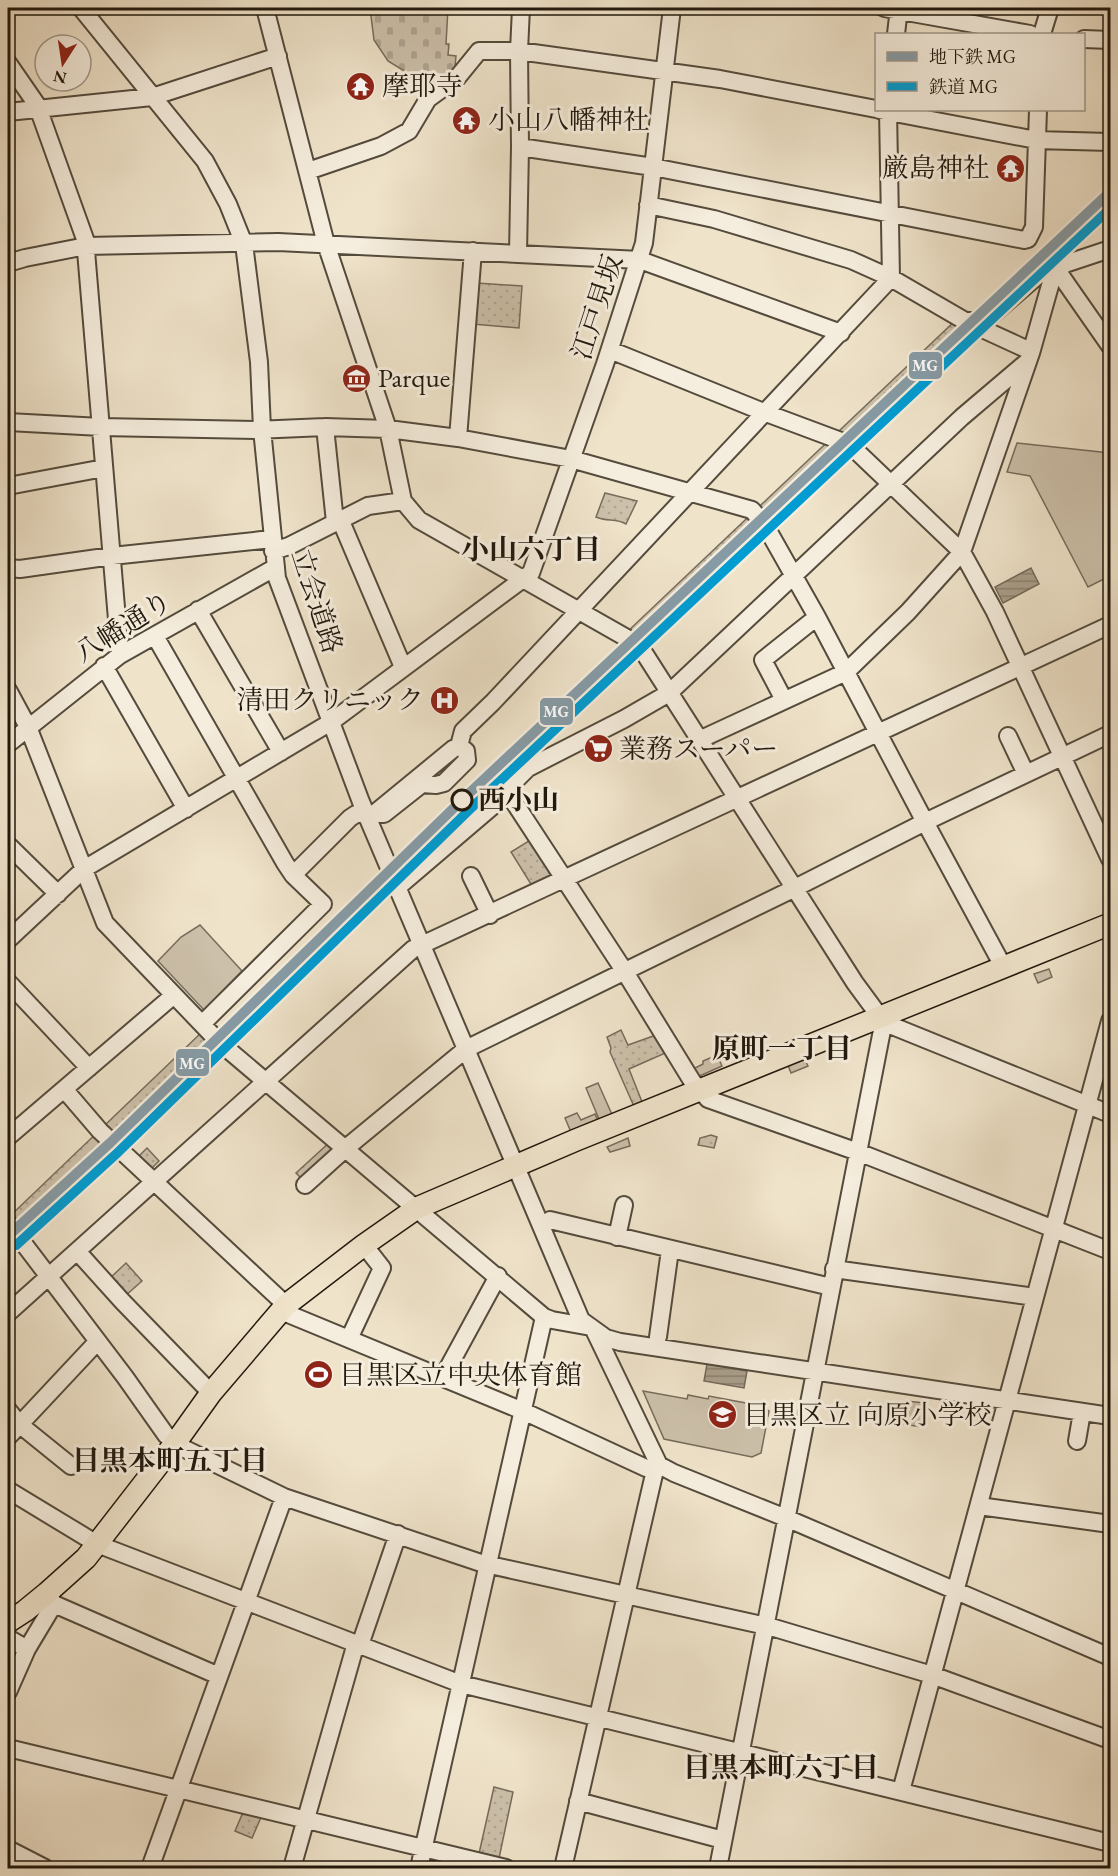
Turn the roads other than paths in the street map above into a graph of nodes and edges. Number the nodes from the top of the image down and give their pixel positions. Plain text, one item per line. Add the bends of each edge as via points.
1 (81, 8) edge
2 (265, 8) edge
3 (521, 8) edge
4 (672, 8) edge
5 (894, 8) edge
6 (1050, 8) edge
7 (896, 33) edge
8 (1025, 33) edge
9 (1042, 33) edge
10 (1085, 39) edge
11 (1110, 40) edge
12 (519, 51) junction
13 (278, 56) junction
14 (8, 63) edge
15 (664, 71) junction
16 (152, 97) junction
17 (875, 108) edge
18 (38, 110) junction
19 (883, 111) edge
20 (888, 111) edge
21 (1038, 111) edge
22 (8, 112) edge
23 (1036, 140) junction
24 (1110, 142) edge
25 (520, 147) junction
26 (652, 167) junction
27 (308, 171) junction
28 (648, 205) junction
29 (891, 214) junction
30 (244, 244) junction
31 (326, 244) junction
32 (86, 246) junction
33 (1110, 249) edge
34 (473, 251) junction
35 (518, 253) junction
36 (640, 260) junction
37 (8, 263) edge
38 (1057, 270) junction
39 (891, 278) junction
40 (978, 327) dead end
41 (841, 333) junction
42 (1110, 346) edge
43 (610, 350) junction
44 (1029, 357) junction
45 (766, 413) junction
46 (8, 422) edge
47 (101, 427) junction
48 (325, 427) junction
49 (262, 429) junction
50 (388, 429) junction
51 (458, 438) junction
52 (571, 459) junction
53 (104, 468) junction
54 (893, 484) junction
55 (8, 486) edge
56 (690, 493) junction
57 (403, 501) junction
58 (337, 520) junction
59 (963, 552) junction
60 (274, 553) junction
61 (112, 556) junction
62 (8, 568) edge
63 (794, 576) junction
64 (524, 579) junction
65 (198, 610) junction
66 (578, 611) junction
67 (817, 617) junction
68 (1110, 627) edge
69 (155, 636) junction
70 (120, 655) junction
71 (104, 666) junction
72 (403, 667) junction
73 (1020, 668) junction
74 (846, 672) junction
75 (8, 690) edge
76 (669, 693) junction
77 (784, 700) junction
78 (331, 722) junction
79 (28, 727) junction
80 (879, 733) junction
81 (1110, 734) edge
82 (1008, 736) dead end
83 (699, 740) junction
84 (8, 744) edge
85 (281, 752) junction
86 (1062, 757) junction
87 (1026, 774) junction
88 (236, 778) junction
89 (508, 793) junction
90 (737, 799) junction
91 (186, 808) junction
92 (370, 815) junction
93 (925, 822) junction
94 (8, 845) edge
95 (1110, 859) edge
96 (84, 869) junction
97 (293, 875) junction
98 (471, 876) dead end
99 (564, 880) junction
100 (398, 887) junction
101 (793, 889) junction
102 (57, 894) junction
103 (489, 915) junction
104 (1110, 924) edge
105 (8, 940) edge
106 (423, 946) junction
107 (1004, 968) junction
108 (625, 972) junction
109 (8, 982) edge
110 (174, 995) junction
111 (882, 1019) junction
112 (1110, 1021) edge
113 (202, 1024) junction
114 (466, 1049) junction
115 (89, 1068) junction
116 (266, 1081) junction
117 (63, 1089) junction
118 (699, 1091) junction
119 (1087, 1104) junction
120 (1110, 1114) edge
121 (8, 1137) edge
122 (346, 1148) junction
123 (858, 1152) junction
124 (516, 1165) junction
125 (153, 1182) junction
126 (305, 1185) dead end
127 (624, 1205) dead end
128 (417, 1209) junction
129 (550, 1220) junction
130 (8, 1223) edge
131 (1054, 1228) junction
132 (617, 1237) junction
133 (364, 1245) junction
134 (670, 1250) junction
135 (78, 1251) junction
136 (1110, 1251) edge
137 (834, 1269) junction
138 (498, 1276) junction
139 (49, 1277) junction
140 (831, 1287) junction
141 (1035, 1297) junction
142 (283, 1308) junction
143 (8, 1313) edge
144 (544, 1317) junction
145 (593, 1328) junction
146 (658, 1337) junction
147 (349, 1339) junction
148 (97, 1342) junction
149 (815, 1366) junction
150 (443, 1377) junction
151 (211, 1393) junction
152 (1008, 1396) junction
153 (1110, 1407) edge
154 (8, 1410) edge
155 (523, 1411) junction
156 (1082, 1412) junction
157 (1110, 1416) edge
158 (19, 1424) junction
159 (8, 1437) edge
160 (1077, 1441) dead end
161 (176, 1442) junction
162 (71, 1466) dead end
163 (657, 1467) junction
164 (8, 1490) edge
165 (284, 1497) junction
166 (979, 1506) junction
167 (786, 1518) junction
168 (1110, 1524) edge
169 (398, 1534) junction
170 (98, 1544) junction
171 (488, 1564) junction
172 (955, 1591) junction
173 (626, 1594) junction
174 (51, 1599) junction
175 (245, 1601) junction
176 (8, 1622) edge
177 (765, 1625) junction
178 (8, 1638) edge
179 (358, 1644) junction
180 (27, 1649) junction
181 (1110, 1657) edge
182 (932, 1675) junction
183 (219, 1676) junction
184 (460, 1684) junction
185 (8, 1692) edge
186 (598, 1716) junction
187 (1110, 1740) edge
188 (8, 1748) edge
189 (741, 1752) junction
190 (178, 1790) junction
191 (901, 1791) junction
192 (578, 1801) junction
193 (305, 1821) junction
194 (723, 1840) junction
195 (1110, 1843) edge
196 (8, 1849) edge
197 (423, 1850) junction
198 (470, 1864) edge
199 (45, 1869) edge
200 (150, 1869) edge
201 (292, 1869) edge
202 (418, 1869) edge
203 (506, 1869) edge
204 (563, 1869) edge
205 (718, 1869) edge

1 - 16 street, 立会道路
2 - 13 street
3 - 12 street
4 - 15 street, 江戸見坂
5 - 7 street
5 - 8 street
6 - 9 street
10 - 11 street
12 - 15 street
12 - 25 street
12 - 27 street via 479,51 457,78 428,99 409,131 381,146
13 - 16 street
13 - 27 street
14 - 18 street
15 - 17 street
15 - 26 street, 江戸見坂
16 - 18 street
16 - 30 street, 立会道路 via 205,161
18 - 22 street
18 - 32 street
19 - 29 street
20 - 23 street
21 - 23 street
23 - 24 street
23 - 29 street via 1034,227 1028,239
25 - 26 street
25 - 35 street
26 - 28 street, 江戸見坂
26 - 29 street
27 - 31 street
28 - 36 street, 江戸見坂
28 - 39 street via 792,241
29 - 39 street
30 - 31 street
30 - 32 street
30 - 49 street, 立会道路 via 259,362
31 - 34 street
31 - 50 street
32 - 37 street
32 - 47 street
33 - 38 street
34 - 35 street
34 - 51 street
35 - 36 street
36 - 41 street
36 - 43 street, 江戸見坂
38 - 39 street via 1043,271 991,316 979,321 965,321
38 - 42 street
38 - 44 street
39 - 41 street
40 - 44 street via 1026,349
41 - 45 street
43 - 45 street
43 - 52 street, 江戸見坂
44 - 54 street
44 - 59 street
45 - 54 street via 849,444
45 - 56 street
46 - 47 street
47 - 49 street
47 - 53 street
48 - 49 street
48 - 50 street
48 - 58 street
49 - 60 street, 立会道路
50 - 51 street
50 - 57 street
51 - 52 street
52 - 56 street
52 - 64 street, 江戸見坂 via 531,573
53 - 55 street
53 - 61 street
54 - 59 street
54 - 63 street
56 - 63 street via 752,510
56 - 66 street
57 - 58 street via 368,506
57 - 64 street via 419,520
58 - 60 street
58 - 72 street
59 - 73 street
59 - 74 street
60 - 61 street
60 - 65 street, 八幡通り
60 - 78 street, 立会道路 via 277,578
61 - 62 street
61 - 70 street
63 - 67 street
63 - 76 street
64 - 66 street
64 - 72 street
65 - 69 street, 八幡通り
65 - 85 street
66 - 76 street via 639,645
66 - 92 street via 463,731 459,746
67 - 74 street
67 - 77 street via 763,660
68 - 73 street
69 - 70 street, 八幡通り
69 - 88 street
70 - 71 street, 八幡通り
71 - 79 street, 八幡通り
71 - 91 street
72 - 78 street
73 - 80 street
73 - 86 street
74 - 77 street
74 - 80 street
75 - 79 street
76 - 83 street
76 - 89 street via 528,768
77 - 83 street
78 - 85 street
78 - 92 street, 立会道路
79 - 84 street, 八幡通り
79 - 96 street
80 - 90 street
80 - 93 street
81 - 86 street
82 - 87 street
83 - 90 street
85 - 88 street
86 - 87 street
86 - 95 street
87 - 93 street
88 - 91 street
88 - 97 street
89 - 99 street
89 - 100 street
90 - 99 street
90 - 101 street
91 - 96 street
92 - 97 street via 356,814 350,818
92 - 100 street, 立会道路
93 - 101 street
93 - 107 street
94 - 102 street
96 - 102 street
96 - 110 street via 105,923
97 - 113 street via 322,904
98 - 103 street
99 - 103 street
99 - 108 street
100 - 106 street, 立会道路
101 - 108 street
101 - 111 street
102 - 105 street
103 - 106 street
104 - 107 main road
106 - 114 street, 立会道路
106 - 116 street via 407,953
107 - 111 main road
108 - 114 street
108 - 118 street
109 - 115 street
110 - 113 street
110 - 115 street
111 - 118 main road
111 - 119 street
111 - 123 street
112 - 119 street
113 - 116 street
114 - 122 street
114 - 124 street, 立会道路
115 - 117 street
116 - 122 street
116 - 125 street
117 - 121 street
117 - 125 street
118 - 123 street via 708,1100
118 - 124 main road
119 - 120 street
119 - 131 street
122 - 126 street
122 - 128 street
123 - 131 street
123 - 137 street
124 - 128 main road
124 - 129 street via 528,1173
124 - 145 street, 立会道路 via 581,1320
125 - 135 street
125 - 142 street via 236,1258
127 - 132 street
128 - 133 main road
128 - 138 street
129 - 132 street
129 - 145 street
130 - 139 street
131 - 136 street
131 - 141 street
132 - 134 street
133 - 142 main road
133 - 147 street via 382,1268
134 - 140 street
134 - 146 street
135 - 139 street
135 - 151 street
137 - 140 street
137 - 141 street
138 - 144 street
138 - 150 street
139 - 143 street
139 - 148 street
140 - 149 street
141 - 152 street
142 - 147 street
142 - 151 main road
144 - 145 street
144 - 155 street
145 - 146 street
145 - 149 street via 620,1342
145 - 163 street
146 - 149 street
147 - 150 street
148 - 158 street
148 - 161 street via 166,1435
149 - 152 street
149 - 167 street
150 - 155 street
151 - 161 main road
152 - 153 street
152 - 156 street
152 - 166 street
154 - 158 street
155 - 163 street via 646,1468
155 - 171 street
156 - 157 street
156 - 160 street
158 - 159 street
158 - 162 street
161 - 165 street
161 - 170 main road
163 - 167 street
163 - 173 street
164 - 170 street
165 - 169 street
165 - 175 street
166 - 168 street
166 - 172 street
167 - 172 street
167 - 177 street
169 - 171 street
169 - 179 street
170 - 174 main road
170 - 175 street
171 - 173 street
171 - 184 street
172 - 181 street
172 - 182 street
173 - 177 street
173 - 186 street
174 - 176 main road
174 - 180 street
174 - 183 street
175 - 179 street
175 - 183 street
177 - 182 street
177 - 189 street
178 - 180 street
179 - 184 street
179 - 193 street
180 - 185 street
182 - 187 street
182 - 191 street
183 - 190 street
184 - 186 street
184 - 197 street
186 - 189 street
186 - 192 street
188 - 190 street
189 - 191 street
189 - 194 street
190 - 193 street
190 - 200 street
191 - 195 street
192 - 194 street
192 - 204 street
193 - 197 street
193 - 201 street
194 - 205 street
196 - 199 street
197 - 198 street
197 - 202 street
198 - 203 street

